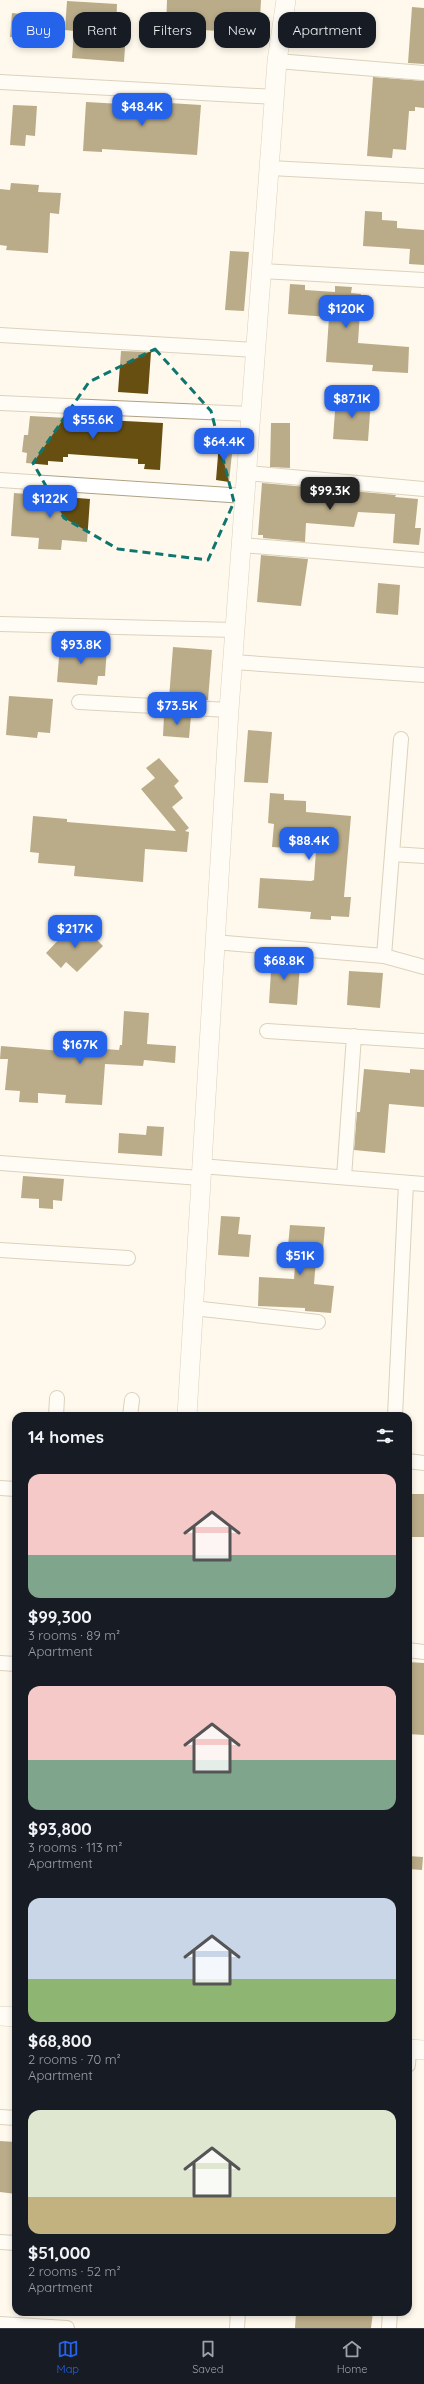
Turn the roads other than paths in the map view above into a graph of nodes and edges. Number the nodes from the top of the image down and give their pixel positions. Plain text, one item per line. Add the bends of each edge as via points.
1 (286, 0) edge
2 (278, 62) junction
3 (424, 73) edge
4 (0, 82) edge
5 (275, 97) junction
6 (270, 168) junction
7 (424, 176) edge
8 (262, 271) junction
9 (424, 280) edge
10 (0, 335) edge
11 (256, 350) junction
12 (0, 403) edge
13 (251, 414) junction
14 (247, 473) junction
15 (0, 480) edge
16 (424, 489) edge
17 (245, 496) junction
18 (242, 545) junction
19 (424, 560) edge
20 (0, 624) edge
21 (235, 630) junction
22 (233, 662) junction
23 (424, 675) edge
24 (79, 702) dead end
25 (229, 710) junction
26 (401, 739) dead end
27 (392, 854) junction
28 (424, 856) edge
29 (214, 942) junction
30 (384, 956) junction
31 (424, 967) edge
32 (267, 1031) dead end
33 (354, 1036) junction
34 (424, 1041) edge
35 (0, 1163) edge
36 (200, 1172) junction
37 (344, 1177) junction
38 (406, 1183) junction
39 (424, 1184) edge
40 (0, 1250) edge
41 (128, 1258) dead end
42 (193, 1308) junction
43 (318, 1322) dead end
44 (57, 1398) dead end
45 (132, 1400) dead end
46 (56, 1412) edge
47 (130, 1412) edge
48 (187, 1412) edge
49 (395, 1412) edge
50 (412, 1462) edge
51 (424, 1463) edge
52 (0, 1488) edge
53 (12, 1489) edge
54 (412, 1650) edge
55 (424, 1652) edge
56 (0, 1663) edge
57 (12, 1664) edge
58 (0, 2016) edge
59 (12, 2017) edge
60 (0, 2116) edge
61 (12, 2118) edge
62 (0, 2242) edge
63 (12, 2243) edge
64 (238, 2316) edge
65 (390, 2316) edge
66 (0, 2324) edge
67 (67, 2328) edge
68 (237, 2328) edge
69 (389, 2328) edge

1 - 2 main road
2 - 3 street
2 - 5 main road
4 - 5 street
5 - 6 main road
6 - 7 street
6 - 8 main road
8 - 9 street
8 - 11 main road
10 - 11 street
11 - 13 main road
12 - 13 street
13 - 14 main road
14 - 16 street
14 - 17 main road
15 - 17 street
17 - 18 main road
18 - 19 street
18 - 21 main road
20 - 21 street
21 - 22 main road
22 - 23 street
22 - 25 main road
24 - 25 street
25 - 29 main road
26 - 27 street
27 - 28 street
27 - 30 street
29 - 30 street
29 - 36 main road
30 - 31 street
32 - 33 street
33 - 34 street
33 - 37 street
35 - 36 street
36 - 37 street
36 - 42 main road
37 - 38 street
38 - 39 street
38 - 49 street
40 - 41 street
42 - 43 street
42 - 48 main road
44 - 46 street
45 - 47 street
50 - 51 street
52 - 53 street
54 - 55 street
56 - 57 street
58 - 59 main road
60 - 61 street
62 - 63 street
64 - 68 street
65 - 69 street
66 - 67 street

